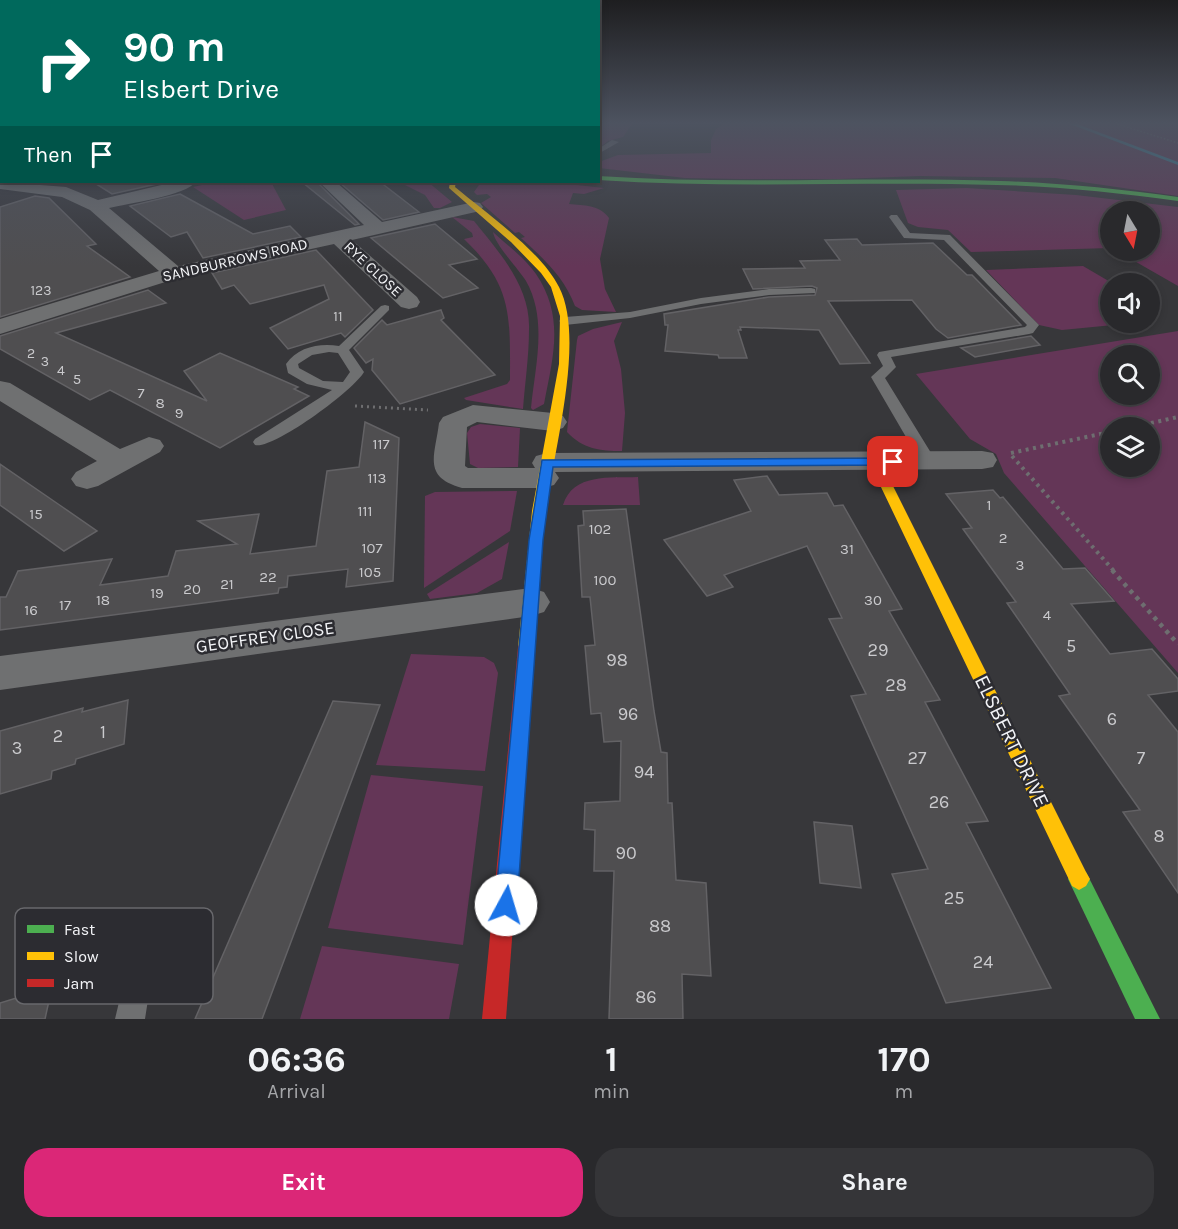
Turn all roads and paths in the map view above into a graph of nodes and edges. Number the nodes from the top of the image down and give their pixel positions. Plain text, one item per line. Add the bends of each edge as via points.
1 (600, 178) edge
2 (185, 183) edge
3 (328, 183) edge
4 (452, 183) edge
5 (0, 184) edge
6 (1178, 200) edge
7 (476, 202) junction
8 (96, 206) junction
9 (894, 217) dead end
10 (377, 227) junction
11 (337, 236) junction
12 (174, 273) junction
13 (811, 291) dead end
14 (385, 308) joint
15 (565, 321) junction
16 (0, 327) edge
17 (342, 350) junction
18 (346, 385) junction
19 (0, 389) edge
20 (334, 396) junction
21 (473, 413) junction
22 (1178, 417) edge
23 (1160, 421) edge
24 (553, 422) junction
25 (1100, 434) edge
26 (260, 442) dead end
27 (149, 446) dead end
28 (996, 457) junction
29 (928, 461) junction
30 (120, 462) junction
31 (875, 462) junction
32 (545, 471) junction
33 (87, 479) dead end
34 (531, 602) junction
35 (1178, 644) edge
36 (0, 673) edge
37 (133, 1004) edge
38 (130, 1019) edge
39 (494, 1019) edge
40 (1148, 1019) edge

1 - 6 main road via 727,186 1000,183
2 - 8 street
3 - 10 street
4 - 7 main road via 451,186
5 - 8 street via 66,192
7 - 10 street, SANDBURROWS ROAD
7 - 15 main road via 544,271 557,289
8 - 12 street
9 - 29 lane via 907,236 947,237 1033,326 1029,330 883,355 890,367 878,377
10 - 11 street, SANDBURROWS ROAD
11 - 12 street, SANDBURROWS ROAD
11 - 14 street, RYE CLOSE via 417,300
12 - 16 street, SANDBURROWS ROAD
13 - 15 lane via 769,292 630,315
14 - 17 lane
15 - 24 main road via 563,371
17 - 18 lane via 357,372
17 - 18 lane via 327,347 297,357 292,364 293,370 308,380 328,388
18 - 20 lane
19 - 30 street
20 - 21 path via 360,408
20 - 26 lane
21 - 24 street
21 - 32 street via 453,423 448,470 454,475 462,478
22 - 23 path
24 - 32 main road
25 - 28 path
27 - 30 street
28 - 29 street
28 - 35 path
29 - 31 street
30 - 33 street
31 - 32 street
31 - 40 main road, ELSBERT DRIVE
32 - 34 main road
34 - 36 street, GEOFFREY CLOSE
34 - 39 main road
37 - 38 lane

